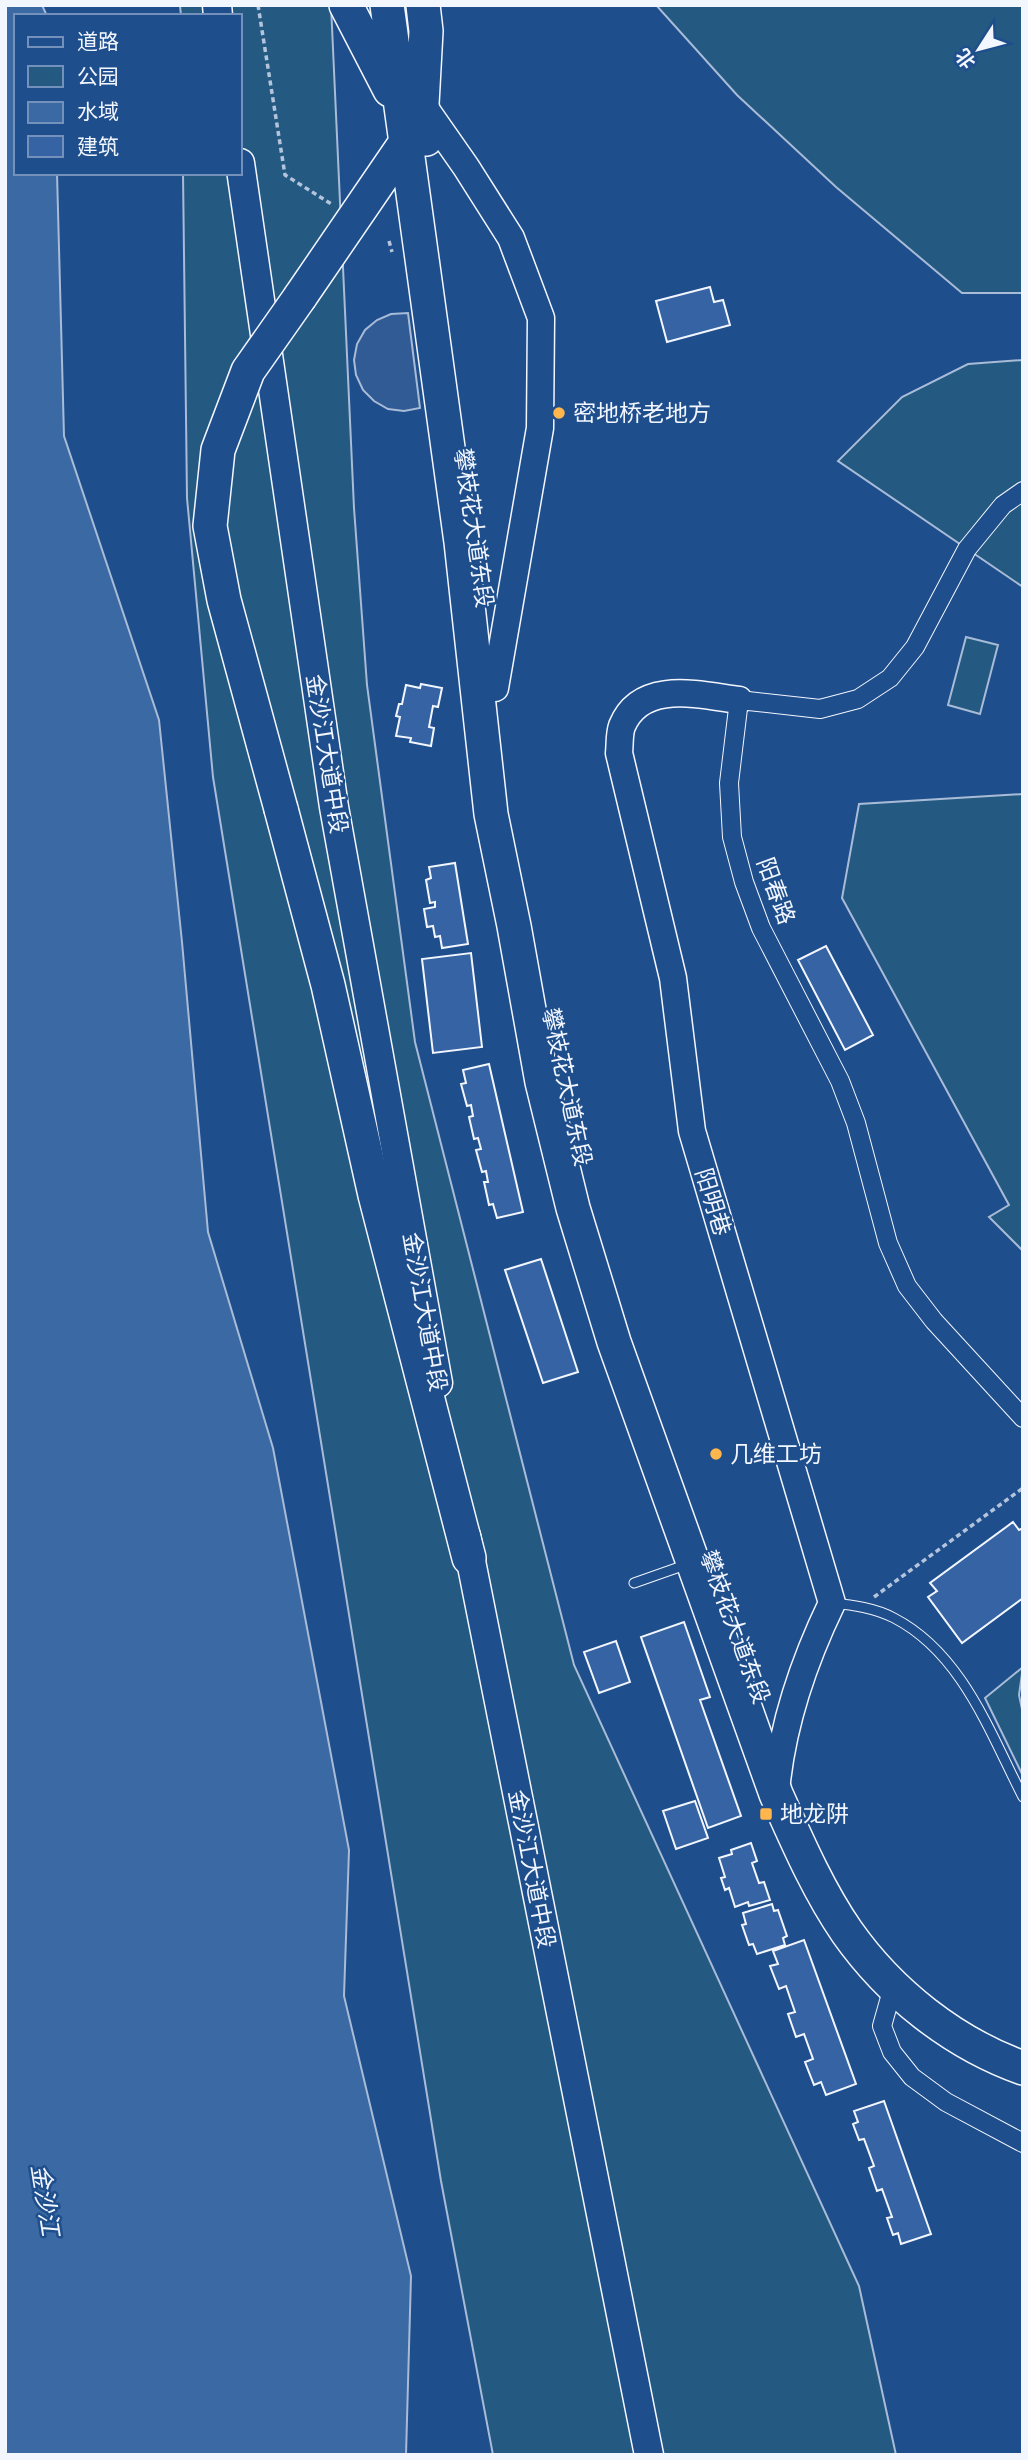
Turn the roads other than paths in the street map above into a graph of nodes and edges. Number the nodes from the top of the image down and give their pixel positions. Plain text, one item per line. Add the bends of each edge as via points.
1 (346, 5) edge
2 (387, 5) edge
3 (428, 14) edge
4 (410, 119) junction
5 (242, 175) edge
6 (1023, 491) edge
7 (467, 531) junction
8 (495, 688) junction
9 (740, 699) junction
10 (1023, 1418) edge
11 (440, 1424) junction
12 (469, 1558) joint
13 (693, 1563) junction
14 (634, 1583) dead end
15 (832, 1603) junction
16 (780, 1751) junction
17 (776, 1794) junction
18 (1023, 1797) edge
19 (893, 1987) junction
20 (1023, 2044) edge
21 (1023, 2068) edge
22 (1023, 2143) edge
23 (649, 2455) edge

1 - 4 highway
2 - 4 highway
3 - 4 highway
4 - 7 highway
4 - 8 street via 466,167 511,238 541,318 540,428
4 - 11 highway, bridge via 300,298 248,372 218,450 210,526 224,600 328,985 375,1195
5 - 11 main road, 金沙江大道中段 via 334,807
6 - 9 street via 1003,505 967,549 915,647 890,678 858,699 820,709
7 - 8 highway, 攀枝花大道东段
7 - 13 highway, 攀枝花大道东段 via 491,814 542,1082 610,1330
8 - 16 highway, 攀枝花大道东段 via 511,812 550,1008 618,1299
9 - 10 street, 阳春路 via 729,783 732,836 761,928 840,1081 888,1243 907,1286
9 - 15 street, 阳明巷 via 658,695 634,706 621,728 619,753 673,978 692,1131
11 - 12 highway
12 - 23 main road, 金沙江大道中段
13 - 14 lane
13 - 17 highway, 攀枝花大道东段
15 - 16 street via 801,1674
15 - 18 lane via 893,1617 922,1636 948,1662 973,1698
16 - 17 street
16 - 20 highway, 攀枝花大道东段 via 816,1844 853,1910 899,1965 953,2008
17 - 19 highway, 攀枝花大道东段 via 809,1867 847,1932
19 - 21 highway, 攀枝花大道东段 via 946,2030
19 - 22 street via 882,2026 892,2052 912,2077 947,2102

